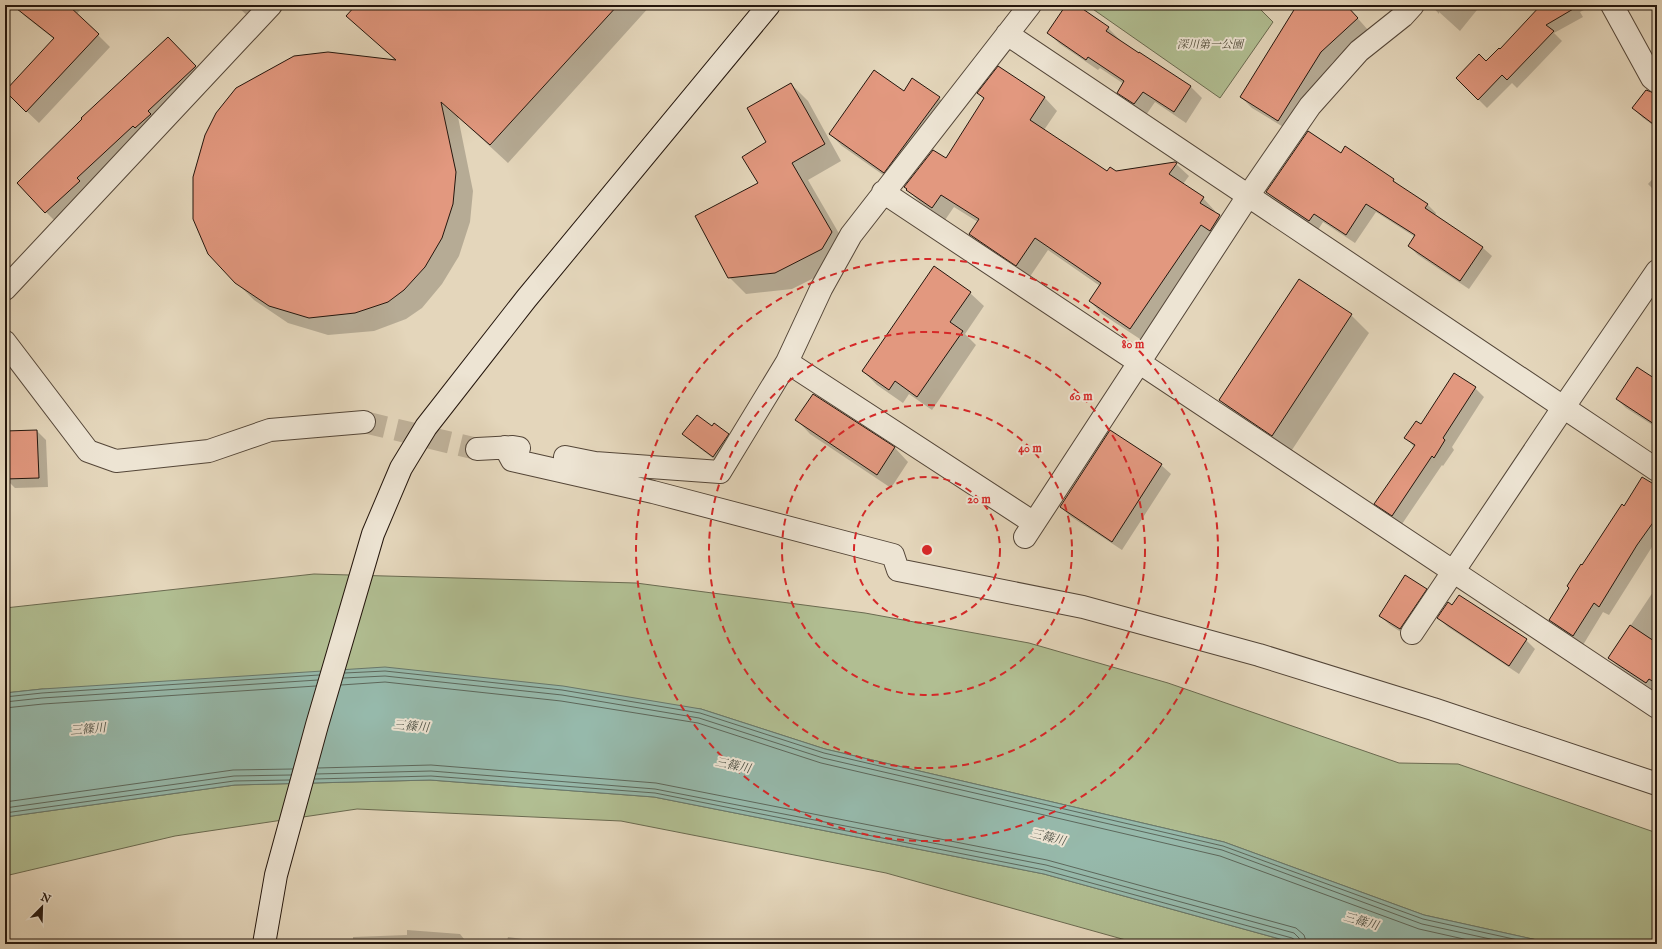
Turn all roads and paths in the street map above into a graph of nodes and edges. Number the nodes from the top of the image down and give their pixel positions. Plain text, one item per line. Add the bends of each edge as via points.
1 (271, 5) edge
2 (769, 5) edge
3 (1030, 5) edge
4 (1413, 5) edge
5 (1612, 5) edge
6 (1007, 34) junction
7 (1657, 82) edge
8 (883, 192) junction
9 (1248, 196) junction
10 (1657, 271) edge
11 (5, 289) edge
12 (5, 342) edge
13 (788, 362) junction
14 (1140, 362) junction
15 (1563, 408) junction
16 (364, 422) tunnel mouth
17 (505, 447) junction
18 (477, 449) tunnel mouth
19 (1657, 470) edge
20 (1453, 572) junction
21 (1412, 633) dead end
22 (1657, 707) edge
23 (1657, 784) edge
24 (264, 944) edge

1 - 11 street
2 - 24 street via 526,299 426,427 401,468 373,534 276,875
3 - 6 street
4 - 9 street via 1359,51 1310,106
5 - 7 street via 1652,78
6 - 8 street
6 - 9 street
8 - 13 street via 851,234 821,289
8 - 14 street
9 - 14 street
9 - 15 street
10 - 15 street
12 - 16 street via 88,451 116,461 209,451 270,430
13 - 14 street via 1030,530
13 - 17 street via 720,472 595,463
14 - 20 street
15 - 19 street
15 - 20 street
17 - 18 street
17 - 23 street via 512,460 653,492 892,555 898,570 1083,607 1259,655 1433,709
20 - 21 street
20 - 22 street

